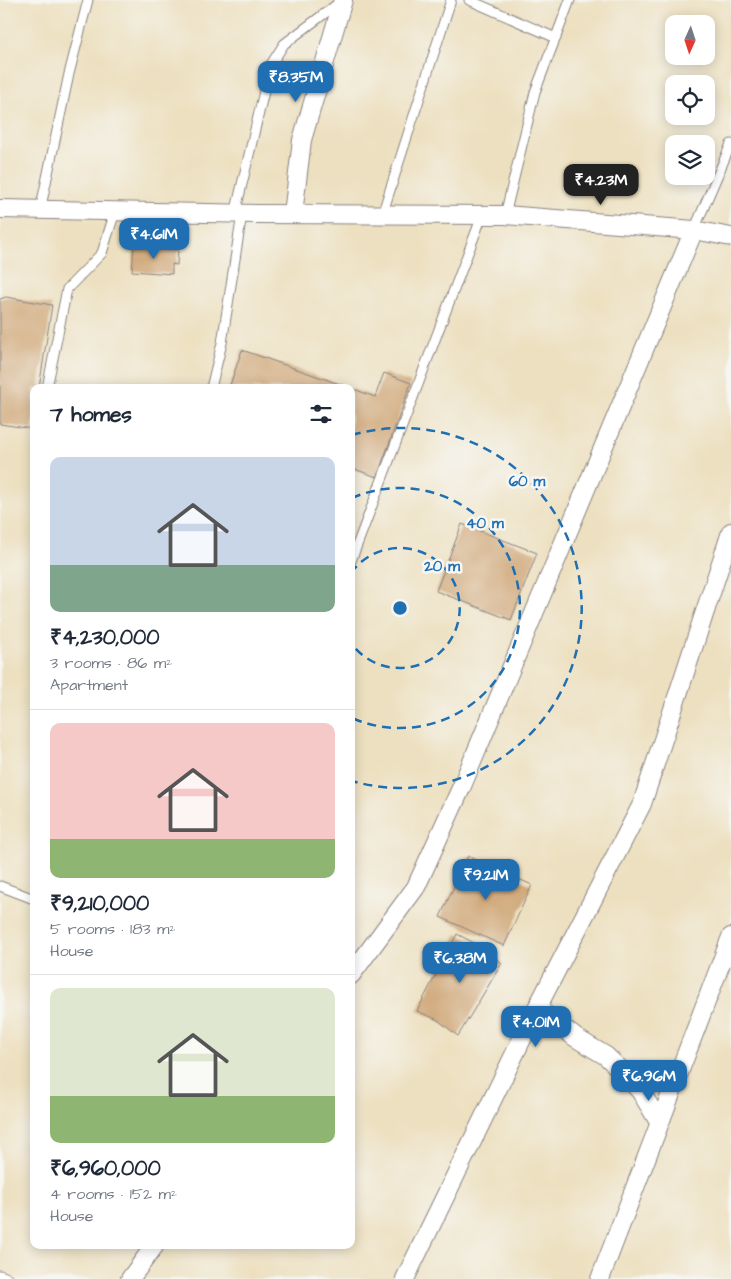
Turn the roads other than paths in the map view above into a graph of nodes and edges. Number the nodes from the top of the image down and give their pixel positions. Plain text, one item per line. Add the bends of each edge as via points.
1 (88, 0) edge
2 (343, 0) edge
3 (451, 0) edge
4 (469, 0) edge
5 (570, 0) edge
6 (556, 38) junction
7 (731, 144) edge
8 (0, 209) edge
9 (40, 211) junction
10 (115, 212) junction
11 (239, 214) junction
12 (293, 214) junction
13 (382, 215) junction
14 (505, 215) junction
15 (482, 216) junction
16 (694, 230) junction
17 (731, 237) edge
18 (48, 384) edge
19 (212, 384) edge
20 (731, 532) edge
21 (355, 550) edge
22 (0, 886) edge
23 (30, 897) edge
24 (731, 937) edge
25 (355, 970) edge
26 (537, 1008) junction
27 (658, 1122) junction
28 (152, 1249) edge
29 (0, 1275) edge
30 (10, 1279) edge
31 (130, 1279) edge
32 (405, 1279) edge
33 (600, 1279) edge

1 - 9 lane
2 - 11 lane via 284,44 273,60
2 - 12 street via 302,140
3 - 13 lane
4 - 6 lane
5 - 6 lane
6 - 14 lane via 528,118
7 - 16 lane
8 - 9 street
9 - 10 street
10 - 11 street
10 - 18 lane via 102,253 67,289
11 - 12 street
11 - 19 lane via 222,343
12 - 13 street
13 - 15 street
14 - 15 street
14 - 16 street
15 - 21 lane
16 - 17 street
16 - 25 street via 466,777 416,887
20 - 26 street via 642,804
22 - 23 lane
24 - 27 street
26 - 27 street via 606,1056 622,1071 641,1092
26 - 32 street
27 - 33 street
28 - 31 street
29 - 30 lane

